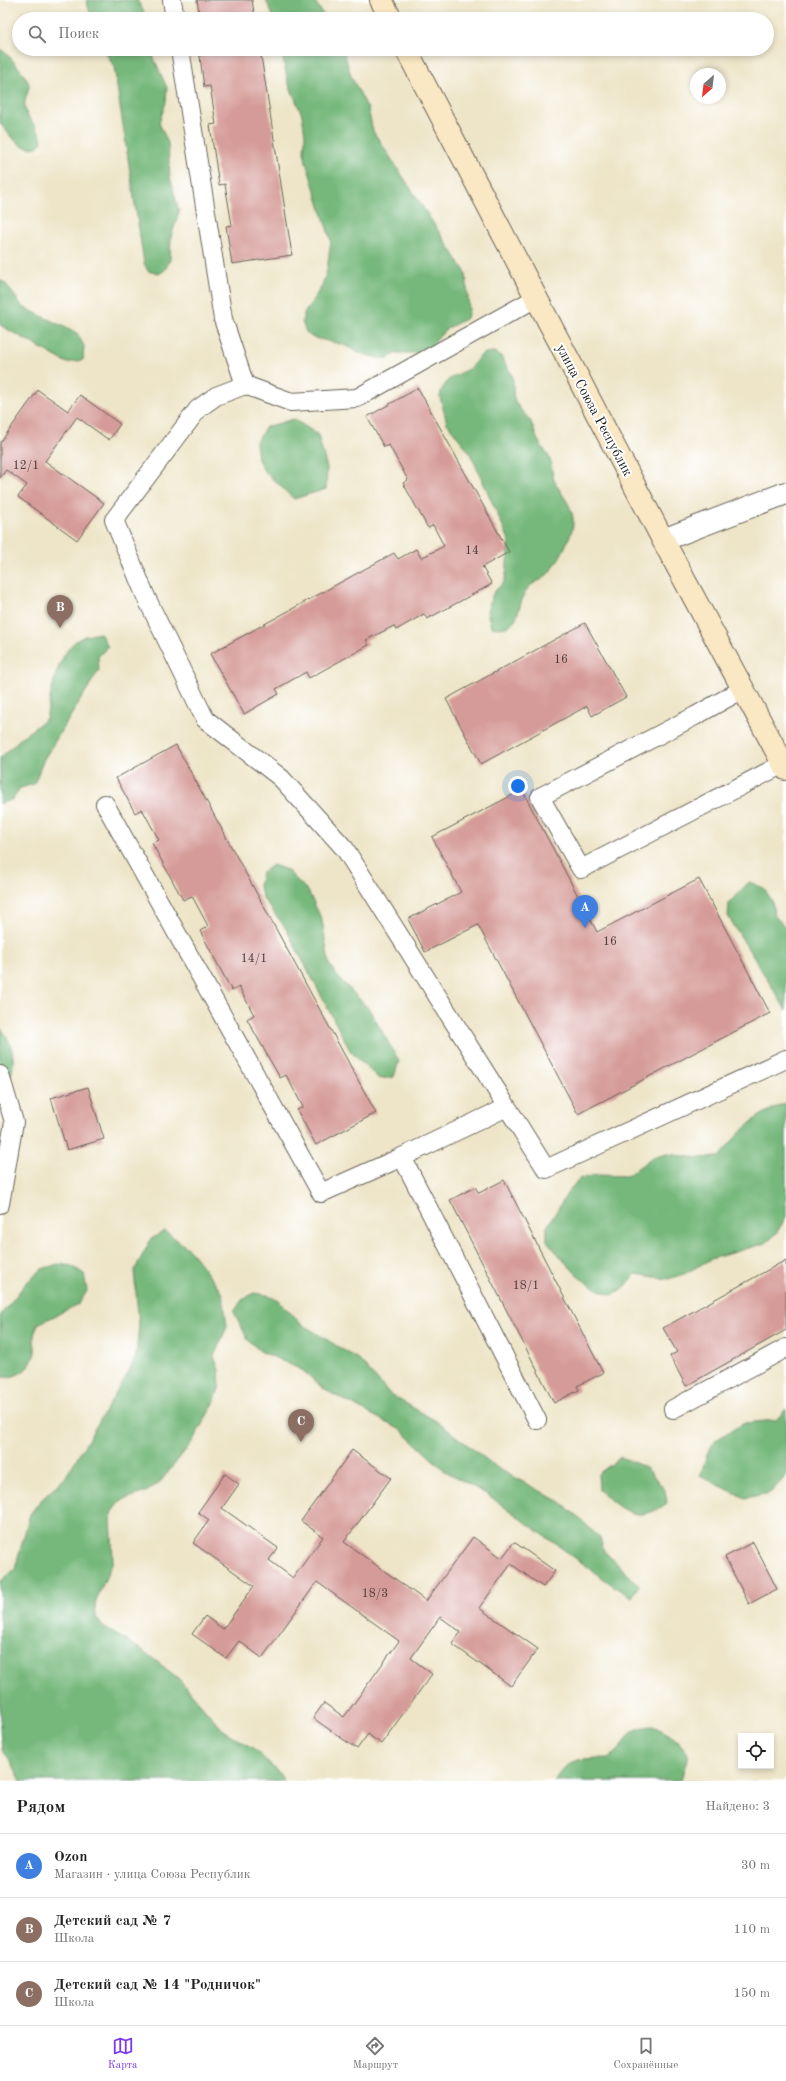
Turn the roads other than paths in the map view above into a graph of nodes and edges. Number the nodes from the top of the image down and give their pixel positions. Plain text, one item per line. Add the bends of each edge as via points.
1 (172, 0) edge
2 (381, 0) edge
3 (174, 12) edge
4 (387, 12) edge
5 (181, 56) edge
6 (410, 56) edge
7 (536, 298) junction
8 (245, 385) junction
9 (786, 494) edge
10 (663, 540) junction
11 (743, 689) junction
12 (785, 766) edge
13 (105, 804) dead end
14 (786, 1059) edge
15 (0, 1075) edge
16 (507, 1107) junction
17 (402, 1157) junction
18 (0, 1204) edge
19 (786, 1348) edge
20 (673, 1408) dead end
21 (538, 1420) dead end

1 - 3 lane
2 - 4 street
5 - 8 lane via 223,319
6 - 7 street, улица Союза Республик
7 - 8 lane via 357,398 291,402
7 - 10 street, улица Союза Республик
8 - 16 lane via 216,396 198,409 114,520 146,597 205,719 281,778 345,849
9 - 10 street
10 - 11 street, улица Союза Республик
11 - 12 street, улица Союза Республик
11 - 12 lane via 540,797 581,869
13 - 17 lane via 321,1192
14 - 16 lane via 546,1169
15 - 18 lane via 14,1122
16 - 17 lane
17 - 21 lane
19 - 20 lane

